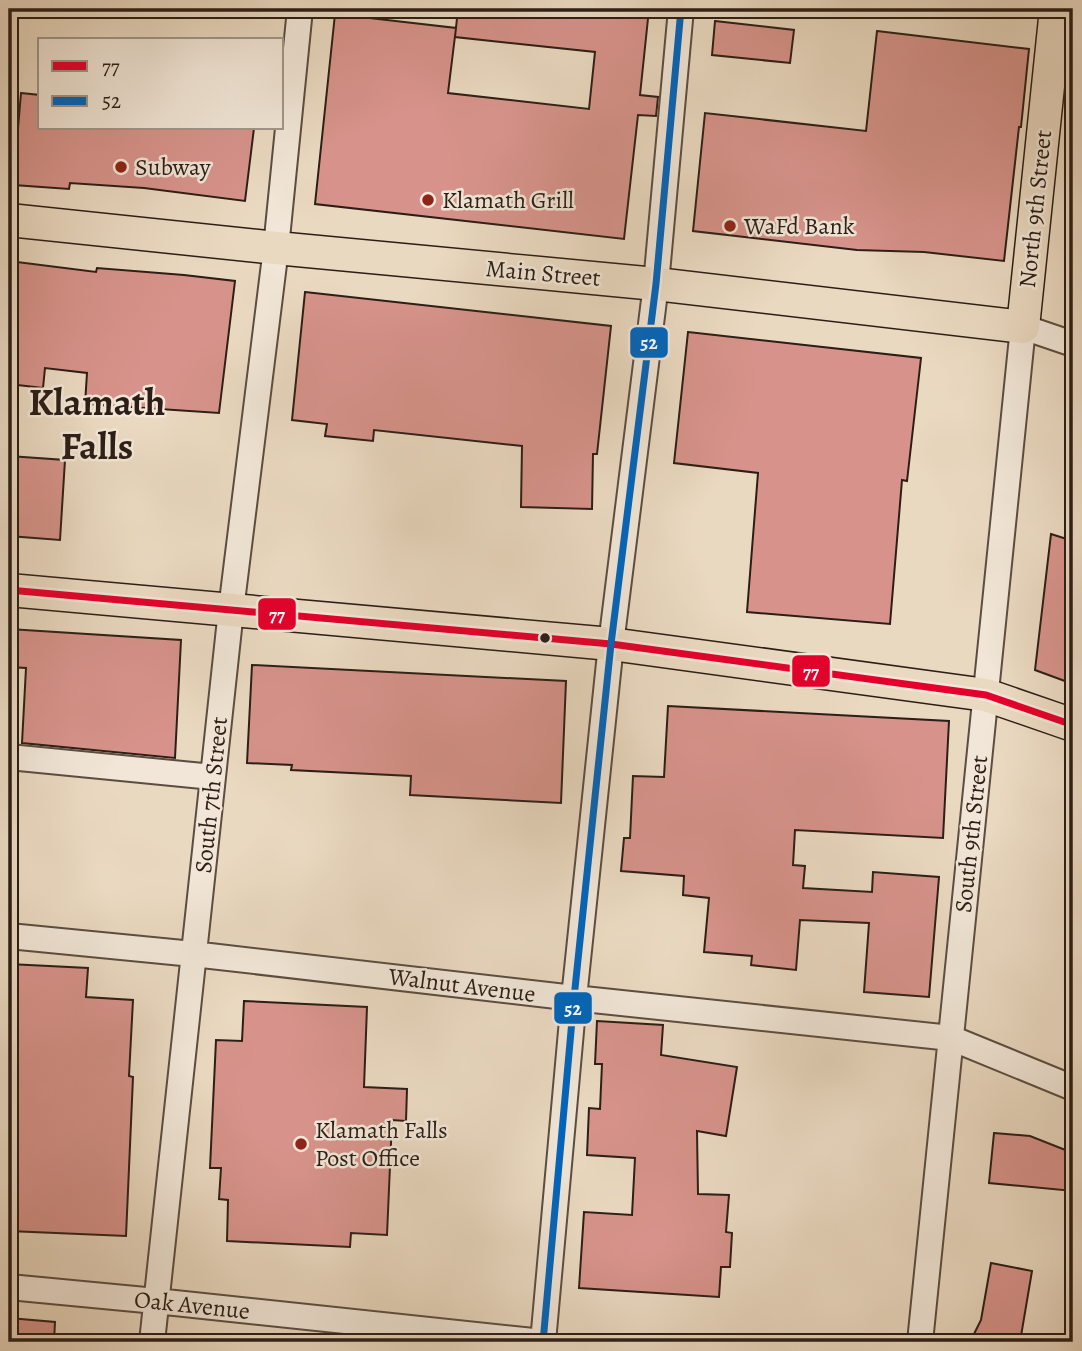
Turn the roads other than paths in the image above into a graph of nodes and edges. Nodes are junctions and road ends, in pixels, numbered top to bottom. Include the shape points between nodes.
1 (300, 9) edge
2 (681, 9) edge
3 (1056, 9) edge
4 (9, 220) edge
5 (276, 248) junction
6 (656, 284) junction
7 (1023, 327) junction
8 (1073, 344) edge
9 (9, 590) edge
10 (231, 610) junction
11 (611, 644) junction
12 (986, 695) junction
13 (1073, 725) edge
14 (9, 757) edge
15 (213, 777) junction
16 (9, 936) edge
17 (194, 954) junction
18 (574, 998) junction
19 (951, 1038) junction
20 (1073, 1088) edge
21 (9, 1287) edge
22 (156, 1301) junction
23 (152, 1342) edge
24 (543, 1342) edge
25 (920, 1342) edge

1 - 5 street, South 7th Street
2 - 6 street
3 - 7 main road, North 9th Street
4 - 5 main road, Main Street
5 - 6 main road, Main Street
5 - 10 street, South 7th Street
6 - 7 main road, Main Street
6 - 11 street
7 - 8 street, Main Street
7 - 12 street, South 9th Street
9 - 10 main road
10 - 11 main road
10 - 15 street, South 7th Street
11 - 12 main road
11 - 18 street
12 - 13 main road
12 - 19 street, South 9th Street
14 - 15 street
15 - 17 street, South 7th Street
16 - 17 street, Walnut Avenue
17 - 18 street, Walnut Avenue
17 - 22 street, South 7th Street
18 - 19 street, Walnut Avenue
18 - 24 street
19 - 20 street, Walnut Avenue
19 - 25 street, South 9th Street
21 - 22 street, Oak Avenue
22 - 23 street, South 7th Street
22 - 24 street, Oak Avenue

